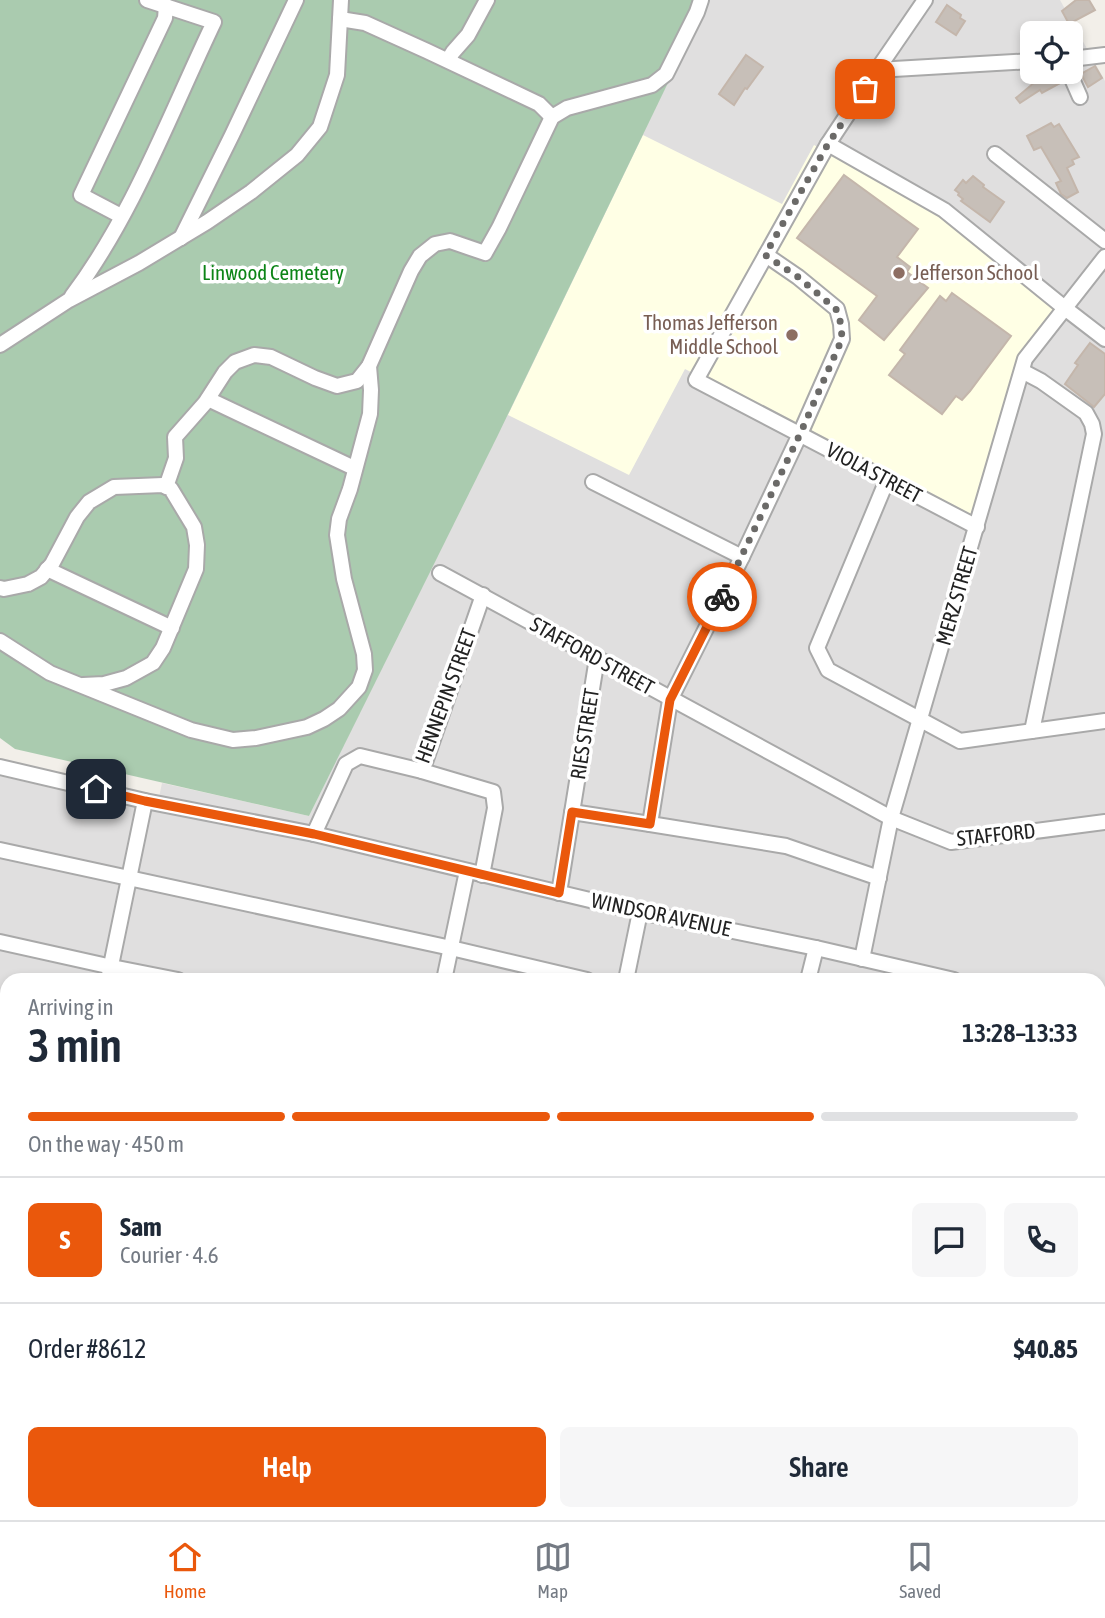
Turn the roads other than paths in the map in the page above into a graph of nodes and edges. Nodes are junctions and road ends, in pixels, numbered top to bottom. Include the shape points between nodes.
1 (147, 0) edge
2 (296, 0) edge
3 (341, 0) edge
4 (487, 0) edge
5 (701, 0) edge
6 (925, 0) edge
7 (166, 6) junction
8 (340, 19) junction
9 (1105, 55) edge
10 (1083, 58) edge
11 (448, 61) junction
12 (1020, 62) edge
13 (877, 70) junction
14 (1074, 84) edge
15 (1080, 97) dead end
16 (552, 117) junction
17 (828, 144) junction
18 (995, 154) dead end
19 (121, 216) junction
20 (181, 238) junction
21 (1105, 241) edge
22 (765, 255) junction
23 (1105, 257) edge
24 (69, 300) junction
25 (1066, 309) junction
26 (1105, 339) edge
27 (0, 345) edge
28 (369, 366) junction
29 (1022, 371) junction
30 (208, 399) junction
31 (800, 434) junction
32 (354, 468) junction
33 (887, 480) junction
34 (593, 482) dead end
35 (166, 487) junction
36 (977, 527) junction
37 (742, 556) junction
38 (47, 569) junction
39 (440, 573) dead end
40 (0, 588) edge
41 (482, 596) junction
42 (172, 628) junction
43 (0, 640) edge
44 (597, 658) junction
45 (79, 685) junction
46 (670, 700) junction
47 (920, 721) junction
48 (1105, 722) edge
49 (1032, 731) junction
50 (0, 767) edge
51 (422, 771) junction
52 (145, 801) junction
53 (572, 812) junction
54 (891, 818) junction
55 (1105, 822) edge
56 (650, 824) junction
57 (314, 834) junction
58 (0, 850) edge
59 (474, 873) junction
60 (129, 878) junction
61 (879, 878) junction
62 (559, 893) junction
63 (640, 912) junction
64 (0, 942) edge
65 (451, 948) junction
66 (816, 948) junction
67 (862, 959) junction
68 (107, 973) edge
69 (110, 973) edge
70 (446, 973) edge
71 (557, 973) edge
72 (627, 973) edge
73 (810, 973) edge
74 (923, 973) edge

1 - 7 street
2 - 20 street
3 - 8 street
4 - 11 street
5 - 16 street via 666,74 652,85 567,108
6 - 13 street
7 - 19 street via 165,18 81,195
7 - 19 street via 214,22
8 - 11 street via 365,23
8 - 20 street via 337,75 320,127 297,155 251,192
9 - 10 street
11 - 16 street via 539,104
12 - 13 street
13 - 17 street
14 - 15 street
16 - 28 street via 485,253 450,241 435,244 420,256
17 - 22 street
17 - 25 street via 944,209
18 - 21 street
19 - 24 street
20 - 24 street
22 - 31 street via 836,309 841,324 842,339
22 - 31 street, VIOLA STREET via 696,380
23 - 25 street, MERZ STREET
24 - 27 street
25 - 26 street
25 - 29 street, MERZ STREET via 1025,359
28 - 30 street via 356,381 337,386 271,357 254,355 235,362
28 - 32 street via 370,414
29 - 36 street, MERZ STREET
29 - 49 street via 1086,413 1094,435
30 - 32 street
30 - 35 street via 175,437 176,458
31 - 33 street, VIOLA STREET
31 - 37 street
32 - 45 street via 337,535 365,670 359,687 339,709 307,727 233,740 191,730
33 - 36 street, VIOLA STREET
33 - 47 street via 817,648 828,670
34 - 37 street
35 - 38 street via 114,487 89,502
35 - 42 street via 194,527 197,545 196,569
36 - 47 street, MERZ STREET
37 - 46 street
38 - 40 street via 28,584
38 - 42 street
39 - 41 street, STAFFORD STREET
41 - 44 street, STAFFORD STREET
41 - 51 street, HENNEPIN STREET
42 - 45 street via 153,663 126,678
43 - 45 street via 50,673
44 - 46 street, STAFFORD STREET
44 - 53 street, RIES STREET
46 - 54 street, STAFFORD STREET
46 - 56 street
47 - 49 street via 960,741
47 - 54 street, MERZ STREET
48 - 49 street
50 - 52 street, WINDSOR AVENUE
51 - 57 street, HENNEPIN STREET via 360,756 346,764
51 - 59 street via 493,792 495,808
52 - 57 street, WINDSOR AVENUE
52 - 60 street
53 - 56 street
53 - 62 street, RIES STREET
54 - 55 street, STAFFORD via 951,842
54 - 61 street, MERZ STREET
56 - 61 street via 786,846
57 - 59 street, WINDSOR AVENUE
58 - 60 street
59 - 62 street, WINDSOR AVENUE
59 - 65 street
60 - 65 street
60 - 69 street
61 - 67 street, MERZ STREET
62 - 63 street, WINDSOR AVENUE
63 - 66 street, WINDSOR AVENUE
63 - 72 street
64 - 68 street
65 - 70 street
65 - 71 street
66 - 67 street, WINDSOR AVENUE
66 - 73 street
67 - 74 street, WINDSOR AVENUE

